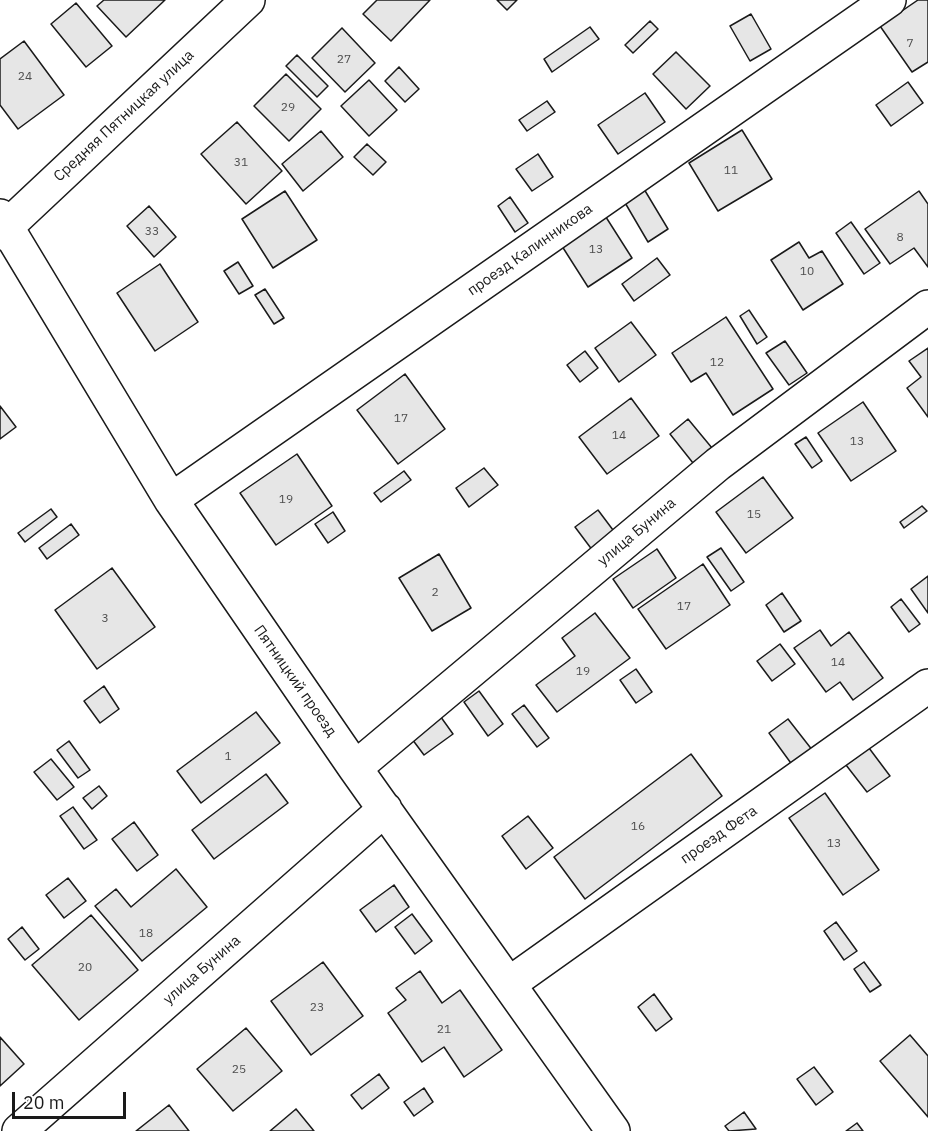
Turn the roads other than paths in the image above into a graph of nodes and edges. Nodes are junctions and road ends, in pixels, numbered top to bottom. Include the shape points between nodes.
1 (248, 0) edge
2 (889, 0) edge
3 (2, 225) edge
4 (928, 307) edge
5 (171, 500) junction
6 (928, 686) edge
7 (355, 768) junction
8 (385, 809) junction
9 (509, 984) junction
10 (19, 1131) edge
11 (613, 1131) edge

1 - 3 street, Средняя Пятницкая улица
2 - 5 street, проезд Калинникова
3 - 5 street, Пятницкий проезд
4 - 7 street, улица Бунина via 718,464
5 - 7 street, Пятницкий проезд
6 - 9 street, проезд Фета
7 - 8 street, Пятницкий проезд
8 - 9 street, Пятницкий проезд
8 - 10 street, улица Бунина
9 - 11 street, Пятницкий проезд

